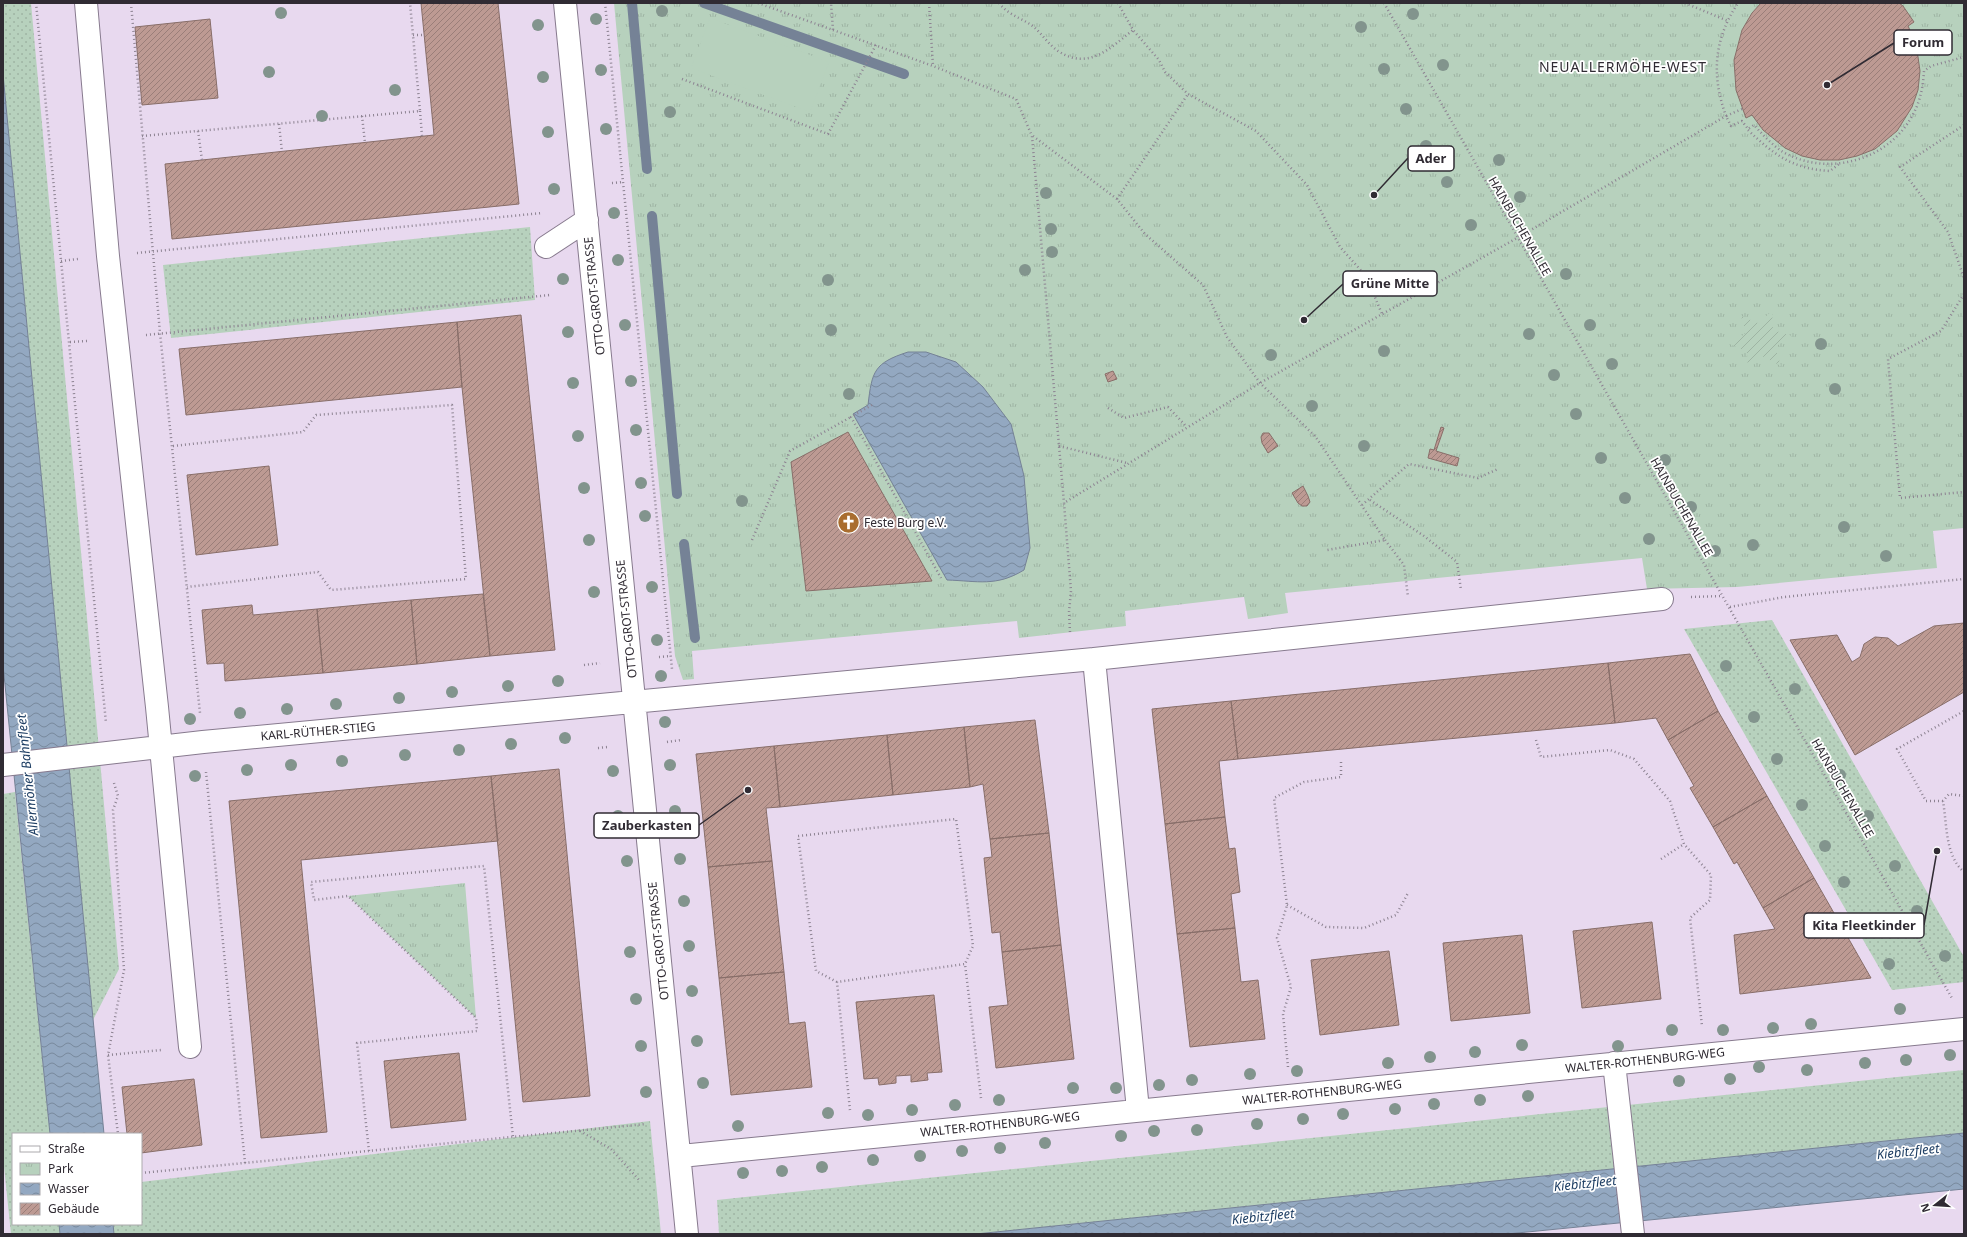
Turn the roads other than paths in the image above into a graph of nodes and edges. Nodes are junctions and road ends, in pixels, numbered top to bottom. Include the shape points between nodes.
1 (86, 3) edge
2 (565, 3) edge
3 (586, 220) junction
4 (546, 247) dead end
5 (1662, 599) dead end
6 (1094, 659) junction
7 (634, 702) junction
8 (161, 746) junction
9 (3, 765) edge
10 (1964, 1029) edge
11 (190, 1047) road end
12 (1614, 1063) junction
13 (1138, 1110) junction
14 (681, 1156) junction
15 (687, 1233) edge
16 (1633, 1234) edge

1 - 8 street via 108,256
2 - 3 street, OTTO-GROT-STRASSE
3 - 4 street
3 - 7 street, OTTO-GROT-STRASSE
5 - 6 street, KARL-RÜTHER-STIEG
6 - 7 street, KARL-RÜTHER-STIEG
6 - 13 street
7 - 8 street, KARL-RÜTHER-STIEG
7 - 14 street, OTTO-GROT-STRASSE
8 - 9 street, KARL-RÜTHER-STIEG
8 - 11 street
10 - 12 street, WALTER-ROTHENBURG-WEG
12 - 13 street, WALTER-ROTHENBURG-WEG
12 - 16 street
13 - 14 street, WALTER-ROTHENBURG-WEG
14 - 15 street, OTTO-GROT-STRASSE

